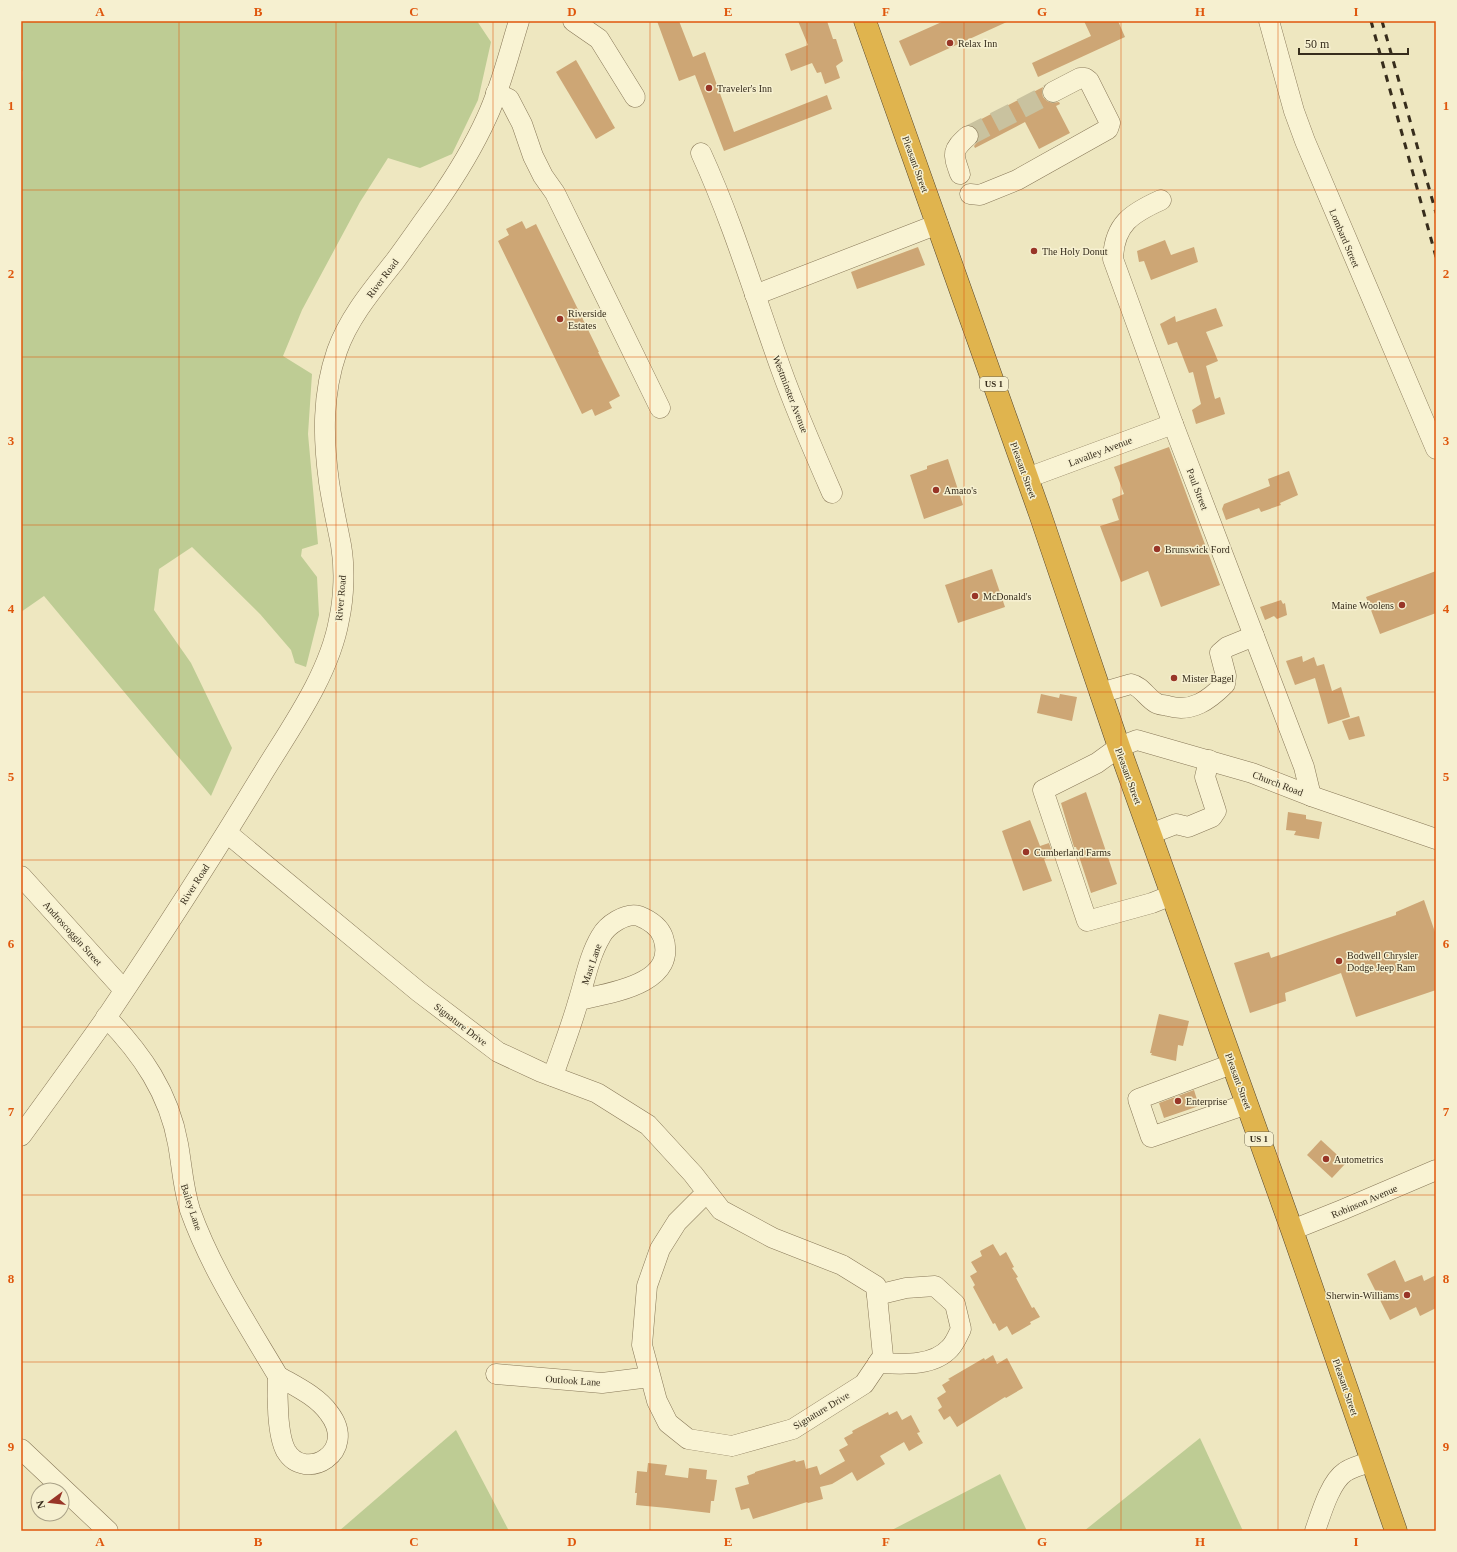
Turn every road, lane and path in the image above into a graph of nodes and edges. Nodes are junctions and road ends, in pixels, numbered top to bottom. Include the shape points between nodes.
1 (519, 21) edge
2 (573, 21) edge
3 (865, 21) edge
4 (1269, 21) edge
5 (1053, 92) tunnel mouth
6 (496, 93) junction
7 (635, 97) dead end
8 (968, 136) tunnel mouth
9 (701, 153) dead end
10 (960, 174) dead end
11 (970, 194) dead end
12 (1161, 200) dead end
13 (938, 224) junction
14 (755, 295) junction
15 (660, 408) dead end
16 (1173, 424) junction
17 (1436, 449) edge
18 (1027, 478) junction
19 (832, 493) dead end
20 (1254, 636) junction
21 (1100, 693) junction
22 (1119, 747) junction
23 (1209, 760) junction
24 (1311, 796) junction
25 (226, 833) junction
26 (1150, 834) junction
27 (1436, 839) edge
28 (21, 876) edge
29 (1172, 895) junction
30 (124, 990) junction
31 (579, 1000) junction
32 (106, 1017) junction
33 (1232, 1064) junction
34 (553, 1076) junction
35 (1247, 1104) junction
36 (21, 1136) edge
37 (1436, 1170) edge
38 (707, 1192) junction
39 (1292, 1230) junction
40 (877, 1296) junction
41 (878, 1363) junction
42 (496, 1374) dead end
43 (278, 1376) dead end
44 (650, 1377) junction
45 (21, 1449) edge
46 (1371, 1461) junction
47 (108, 1531) edge
48 (1315, 1531) edge
49 (1396, 1531) edge

1 - 6 street, River Road
2 - 7 street via 599,39
3 - 13 highway, Pleasant Street / US 1
4 - 17 street, Lombard Street via 1304,141
5 - 11 street via 1080,78 1085,78 1089,81 1110,123 1108,129 1017,180 980,194
6 - 15 street via 509,99 519,118 542,176 555,193
6 - 25 street, River Road via 488,116 455,176 358,310 338,348 328,380 324,413 329,483 342,548 340,618 330,653 312,690
8 - 10 street via 955,150 954,158
9 - 14 street, Westminster Avenue
12 - 16 street, Paul Street via 1143,208 1127,220 1118,232 1113,246 1113,259
13 - 14 street
13 - 18 highway, Pleasant Street / US 1
14 - 19 street, Westminster Avenue via 787,384
16 - 18 street, Lavalley Avenue
16 - 20 street, Paul Street
18 - 21 highway, Pleasant Street / US 1
20 - 21 street via 1227,647 1220,653 1226,684 1203,703 1188,708 1157,704 1131,684
20 - 24 street, Paul Street via 1304,767
21 - 22 highway, Pleasant Street / US 1
22 - 23 street, Church Road via 1137,740
22 - 26 highway, Pleasant Street / US 1
22 - 29 street, Church Road via 1097,763 1043,790 1087,921
23 - 24 street, Church Road via 1252,773
23 - 26 street via 1205,777 1216,811 1212,818 1188,826 1176,824
24 - 27 street, Church Road
25 - 30 street, River Road
25 - 34 street, Signature Drive via 419,992 498,1052
26 - 29 highway, Pleasant Street / US 1
28 - 30 street, Androscoggin Street
29 - 33 highway, Pleasant Street / US 1
30 - 32 street, River Road
31 - 31 street, Mast Lane via 594,951 609,925 635,915 650,920 661,932 666,947 661,967 647,979 625,990
31 - 34 street, Mast Lane
32 - 36 street, River Road
32 - 43 street, Bailey Lane via 136,1051 163,1094 170,1110 178,1144 182,1178 190,1210 226,1288
33 - 35 highway, Pleasant Street / US 1
33 - 35 street via 1138,1099 1151,1137
34 - 38 street, Signature Drive via 597,1094 648,1125
35 - 39 highway, Pleasant Street / US 1
37 - 39 street, Robinson Avenue
38 - 40 street, Signature Drive via 721,1210 728,1214 773,1238 842,1264 876,1286
38 - 44 street, Signature Drive via 677,1222 660,1249 648,1286 642,1345
39 - 46 highway, Pleasant Street / US 1
40 - 41 street, Signature Drive via 883,1356
40 - 41 street via 906,1288 935,1286 955,1304 961,1329 951,1348 937,1358 911,1364
41 - 44 street, Signature Drive via 864,1384 793,1429 732,1446 688,1439 668,1423 657,1401
42 - 44 street, Outlook Lane via 602,1383
45 - 47 street
46 - 48 street via 1340,1476 1330,1492
46 - 49 highway, Pleasant Street / US 1

